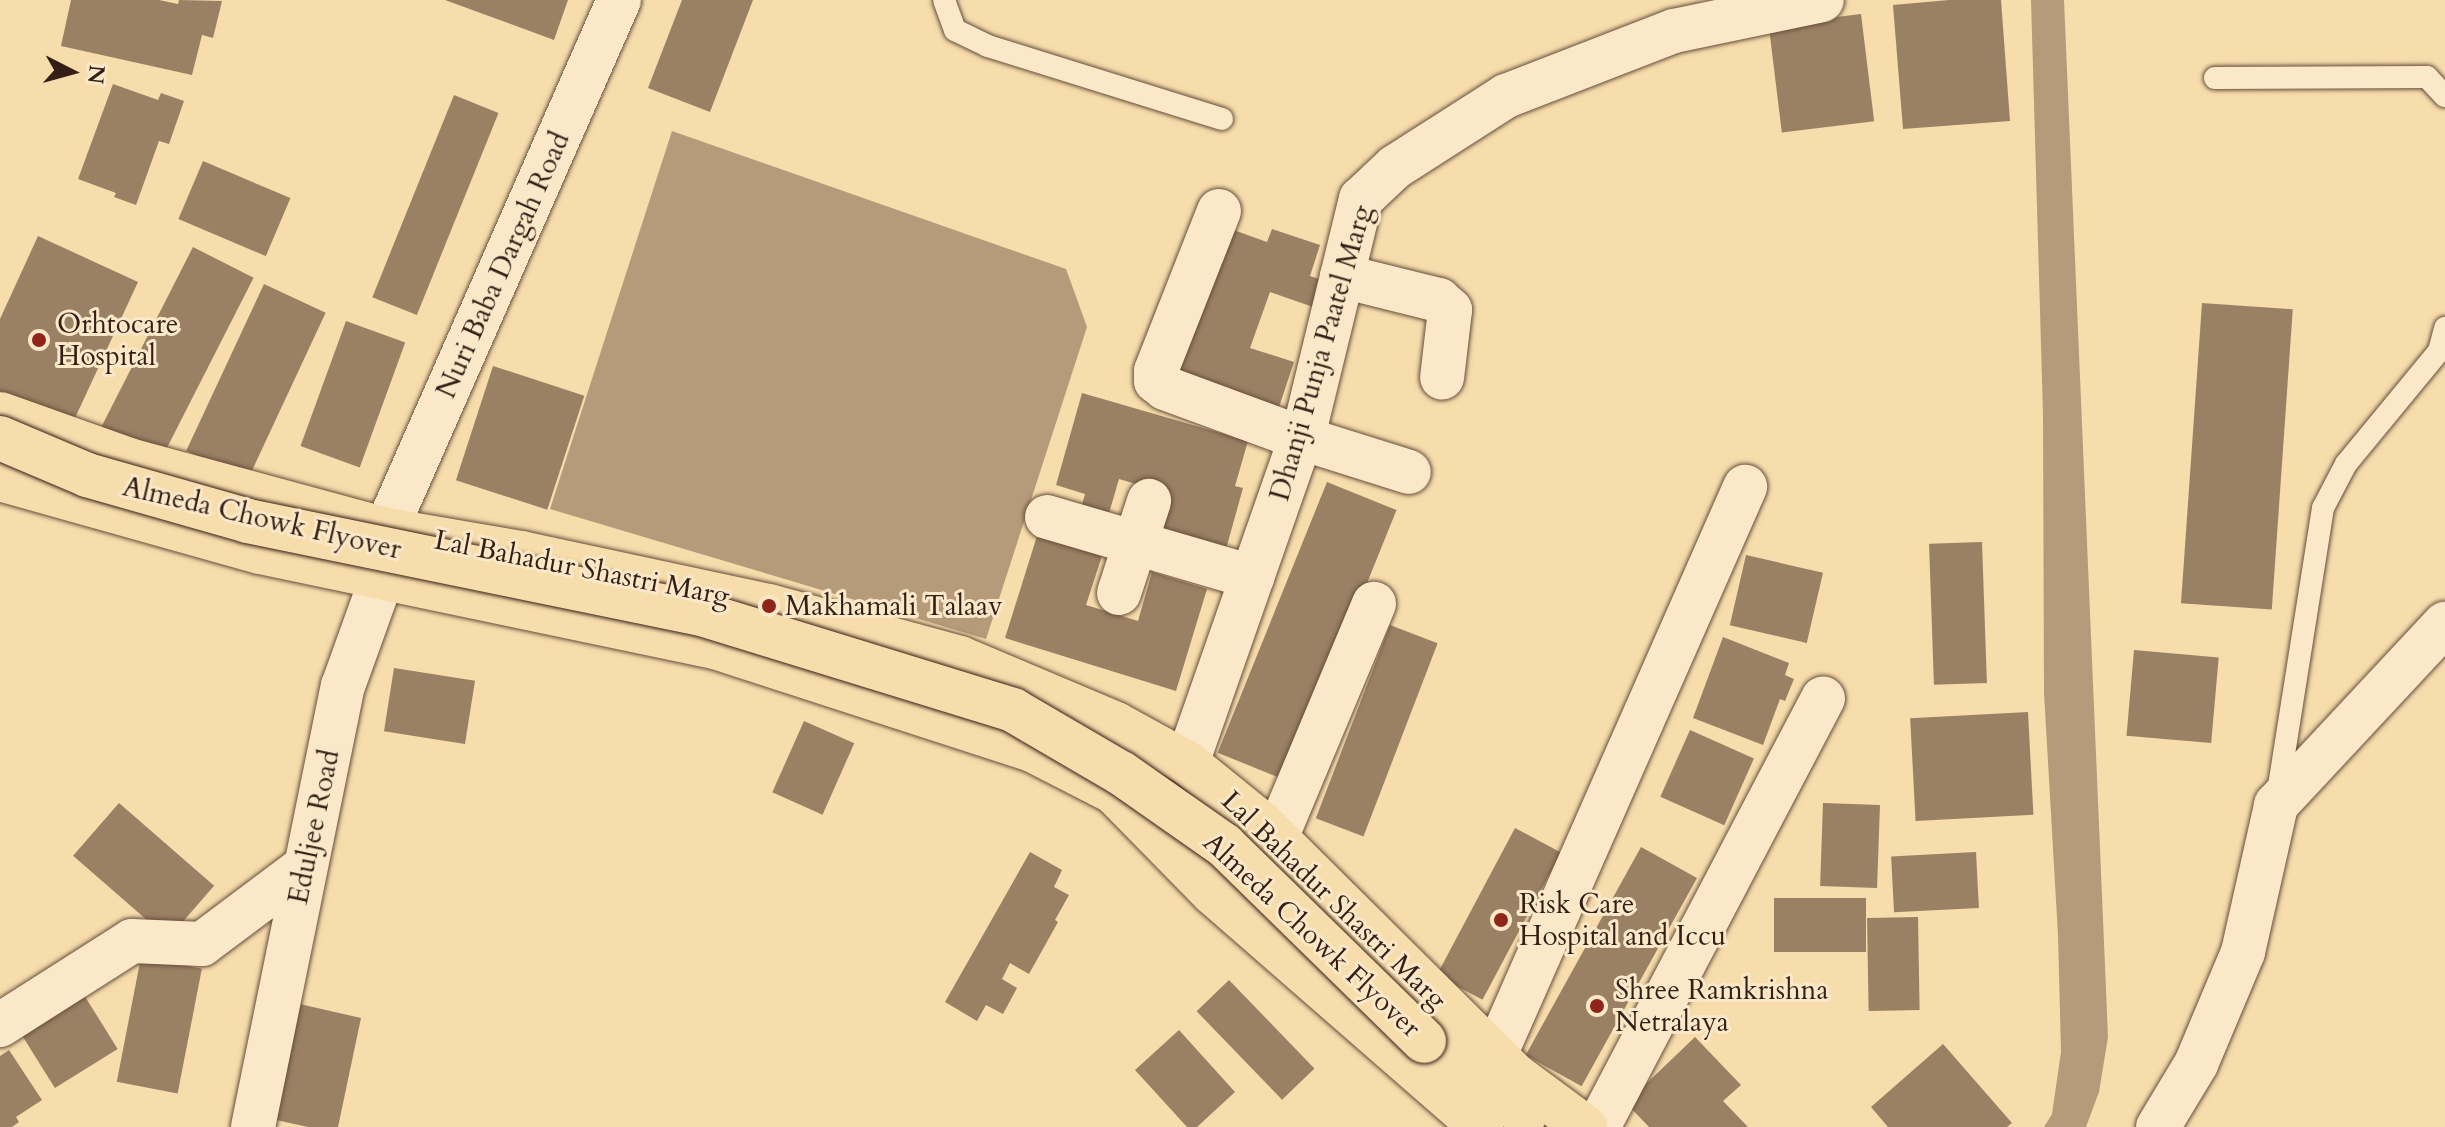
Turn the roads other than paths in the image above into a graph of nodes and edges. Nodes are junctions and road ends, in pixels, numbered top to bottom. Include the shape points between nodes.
1 (619, 0) edge
2 (944, 0) edge
3 (1822, 0) edge
4 (2215, 78) dead end
5 (2445, 96) edge
6 (1222, 119) dead end
7 (1219, 211) dead end
8 (1342, 276) junction
9 (2445, 328) edge
10 (1442, 378) dead end
11 (0, 414) edge
12 (0, 438) edge
13 (1301, 438) junction
14 (1409, 472) dead end
15 (0, 479) edge
16 (1745, 487) dead end
17 (1149, 501) dead end
18 (1047, 517) dead end
19 (386, 530) junction
20 (1135, 543) junction
21 (383, 575) junction
22 (1252, 577) junction
23 (1119, 593) dead end
24 (1374, 604) dead end
25 (2445, 624) edge
26 (1823, 698) dead end
27 (1187, 763) junction
28 (2276, 805) junction
29 (1276, 838) junction
30 (305, 867) junction
31 (0, 1025) edge
32 (1495, 1055) junction
33 (1509, 1123) edge
34 (253, 1127) edge
35 (1569, 1127) edge
36 (1585, 1127) edge
37 (1598, 1127) edge
38 (2158, 1127) edge

1 - 19 street, Nuri Baba Dargah Road
2 - 6 lane via 955,30 988,46
3 - 8 street, Dhanji Punja Paatel Marg via 1674,31 1506,96 1395,167 1361,199
4 - 5 lane via 2427,77
7 - 13 street via 1156,381
8 - 10 street via 1439,300 1450,310
8 - 13 street, Dhanji Punja Paatel Marg
9 - 28 lane via 2439,351 2346,464 2323,508
11 - 19 main road, Lal Bahadur Shastri Marg via 129,460
12 - 33 main road, Almeda Chowk Flyover, bridge via 87,475 248,521 698,613 1013,710 1121,773 1224,845
13 - 14 street
13 - 22 street, Dhanji Punja Paatel Marg
15 - 21 main road, Lal Bahadur Shastri Marg via 260,552
16 - 32 street
17 - 20 street
18 - 20 street
19 - 21 street, Eduljee Road
19 - 27 main road, Lal Bahadur Shastri Marg via 769,606 960,658 1116,724
20 - 22 street
20 - 23 street
21 - 30 street, Eduljee Road via 343,686
21 - 33 main road, Lal Bahadur Shastri Marg via 715,647 1032,750 1114,792 1213,893
22 - 27 street, Dhanji Punja Paatel Marg
24 - 29 street
25 - 28 street
26 - 37 street
27 - 29 main road, Lal Bahadur Shastri Marg
28 - 38 street via 2243,952 2196,1064
29 - 32 main road, Lal Bahadur Shastri Marg
30 - 31 street via 202,944 132,941
30 - 34 street, Eduljee Road
32 - 36 main road, Lal Bahadur Shastri Marg
33 - 35 main road, Almeda Chowk Flyover

